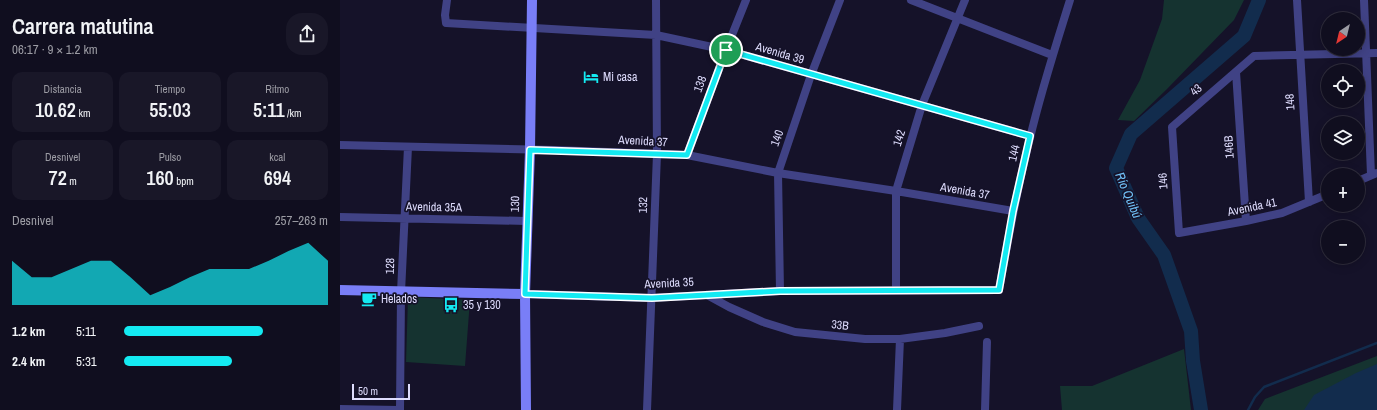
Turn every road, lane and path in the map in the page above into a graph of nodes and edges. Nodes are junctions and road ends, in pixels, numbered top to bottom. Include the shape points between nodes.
1 (447, 0) edge
2 (532, 0) edge
3 (656, 0) edge
4 (746, 0) edge
5 (840, 0) edge
6 (911, 0) edge
7 (965, 0) edge
8 (1070, 0) edge
9 (1297, 0) edge
10 (1364, 0) edge
11 (957, 18) junction
12 (532, 29) junction
13 (656, 35) junction
14 (726, 50) junction
15 (1367, 53) junction
16 (1377, 53) edge
17 (1052, 55) junction
18 (1299, 56) junction
19 (1236, 72) junction
20 (811, 74) junction
21 (922, 105) junction
22 (1172, 127) joint
23 (1030, 136) junction
24 (340, 145) edge
25 (408, 147) junction
26 (530, 150) junction
27 (657, 154) junction
28 (687, 155) junction
29 (778, 173) junction
30 (1374, 174) edge
31 (896, 191) junction
32 (1321, 197) edge
33 (1309, 202) junction
34 (1013, 211) junction
35 (340, 217) edge
36 (404, 218) junction
37 (528, 221) junction
38 (1246, 221) junction
39 (1179, 233) joint
40 (340, 290) edge
41 (896, 290) junction
42 (999, 290) joint
43 (780, 291) junction
44 (401, 292) junction
45 (525, 294) junction
46 (706, 294) junction
47 (652, 298) junction
48 (979, 326) dead end
49 (900, 339) junction
50 (987, 342) dead end
51 (340, 409) edge
52 (399, 410) edge
53 (526, 410) edge
54 (648, 410) edge
55 (897, 410) edge
56 (985, 410) edge

1 - 12 street, Avenida 39 via 446,23
2 - 12 street, 130
3 - 13 street, 132
4 - 14 street, 138
5 - 20 street, 140
6 - 11 street
7 - 11 street, 142
8 - 17 street, 144
9 - 18 street, 148
10 - 15 street
11 - 17 street
11 - 21 street, 142
12 - 13 street, Avenida 39
12 - 26 street, 130
13 - 14 street, Avenida 39
13 - 27 street, 132
14 - 20 street, Avenida 39
14 - 28 street, 138
15 - 16 street, 43
15 - 18 street, 43
15 - 30 street
17 - 23 street, 144
18 - 19 street, 43 via 1254,56
18 - 33 street, 148
19 - 22 street, 43
19 - 38 street, 146B
20 - 21 street, Avenida 39
20 - 29 street, 140
21 - 23 street, Avenida 39
21 - 31 street, 142
22 - 39 street, 146
23 - 34 street, 144
24 - 25 street, Avenida 37
25 - 26 street, Avenida 37
25 - 36 street, 128
26 - 27 street, Avenida 37
26 - 37 street, 130
27 - 28 street, Avenida 37
27 - 47 street, 132
28 - 29 street, Avenida 37
29 - 31 street, Avenida 37
29 - 43 street, 140
31 - 34 street, Avenida 37
31 - 41 street, 142
32 - 33 street, Avenida 41
33 - 38 street, Avenida 41 via 1282,213
34 - 42 street, 144
35 - 36 street, Avenida 35A
36 - 37 street, Avenida 35A
36 - 44 street, 128
37 - 45 street, 130
38 - 39 street, Avenida 41
40 - 44 street, Avenida 35
41 - 42 street, Avenida 35
41 - 43 street, Avenida 35
43 - 46 street, Avenida 35
44 - 45 street, Avenida 35
44 - 52 street, 128
45 - 47 street, Avenida 35
45 - 53 street, 130
46 - 47 street, Avenida 35
46 - 49 street, 33B via 763,322 795,332 865,339
47 - 54 street, 132
48 - 49 street, 33B
49 - 55 street
50 - 56 street
51 - 52 street

